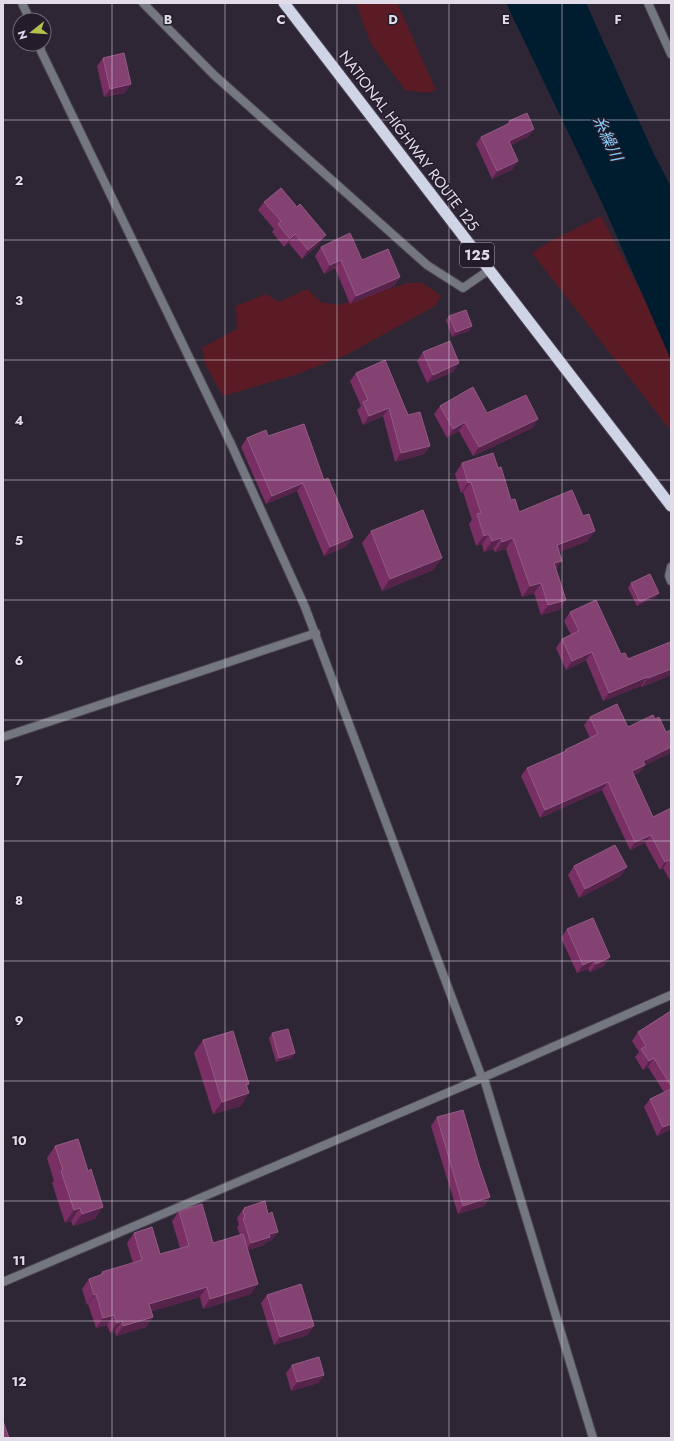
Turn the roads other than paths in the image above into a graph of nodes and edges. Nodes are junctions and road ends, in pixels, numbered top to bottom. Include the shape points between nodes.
1 (143, 3) edge
2 (284, 3) edge
3 (648, 3) edge
4 (41, 52) edge
5 (671, 54) edge
6 (489, 270) junction
7 (671, 506) edge
8 (671, 567) edge
9 (671, 581) edge
10 (316, 633) junction
11 (3, 737) edge
12 (671, 995) edge
13 (482, 1078) junction
14 (3, 1282) edge
15 (593, 1438) edge

1 - 6 street via 214,75 427,266 463,288
2 - 6 highway, NATIONAL HIGHWAY ROUTE 125 / 125
3 - 5 street
4 - 10 street via 230,444
6 - 7 highway, NATIONAL HIGHWAY ROUTE 125 / 125
8 - 9 street
10 - 11 street
10 - 13 street
12 - 13 street
13 - 14 street
13 - 15 street

